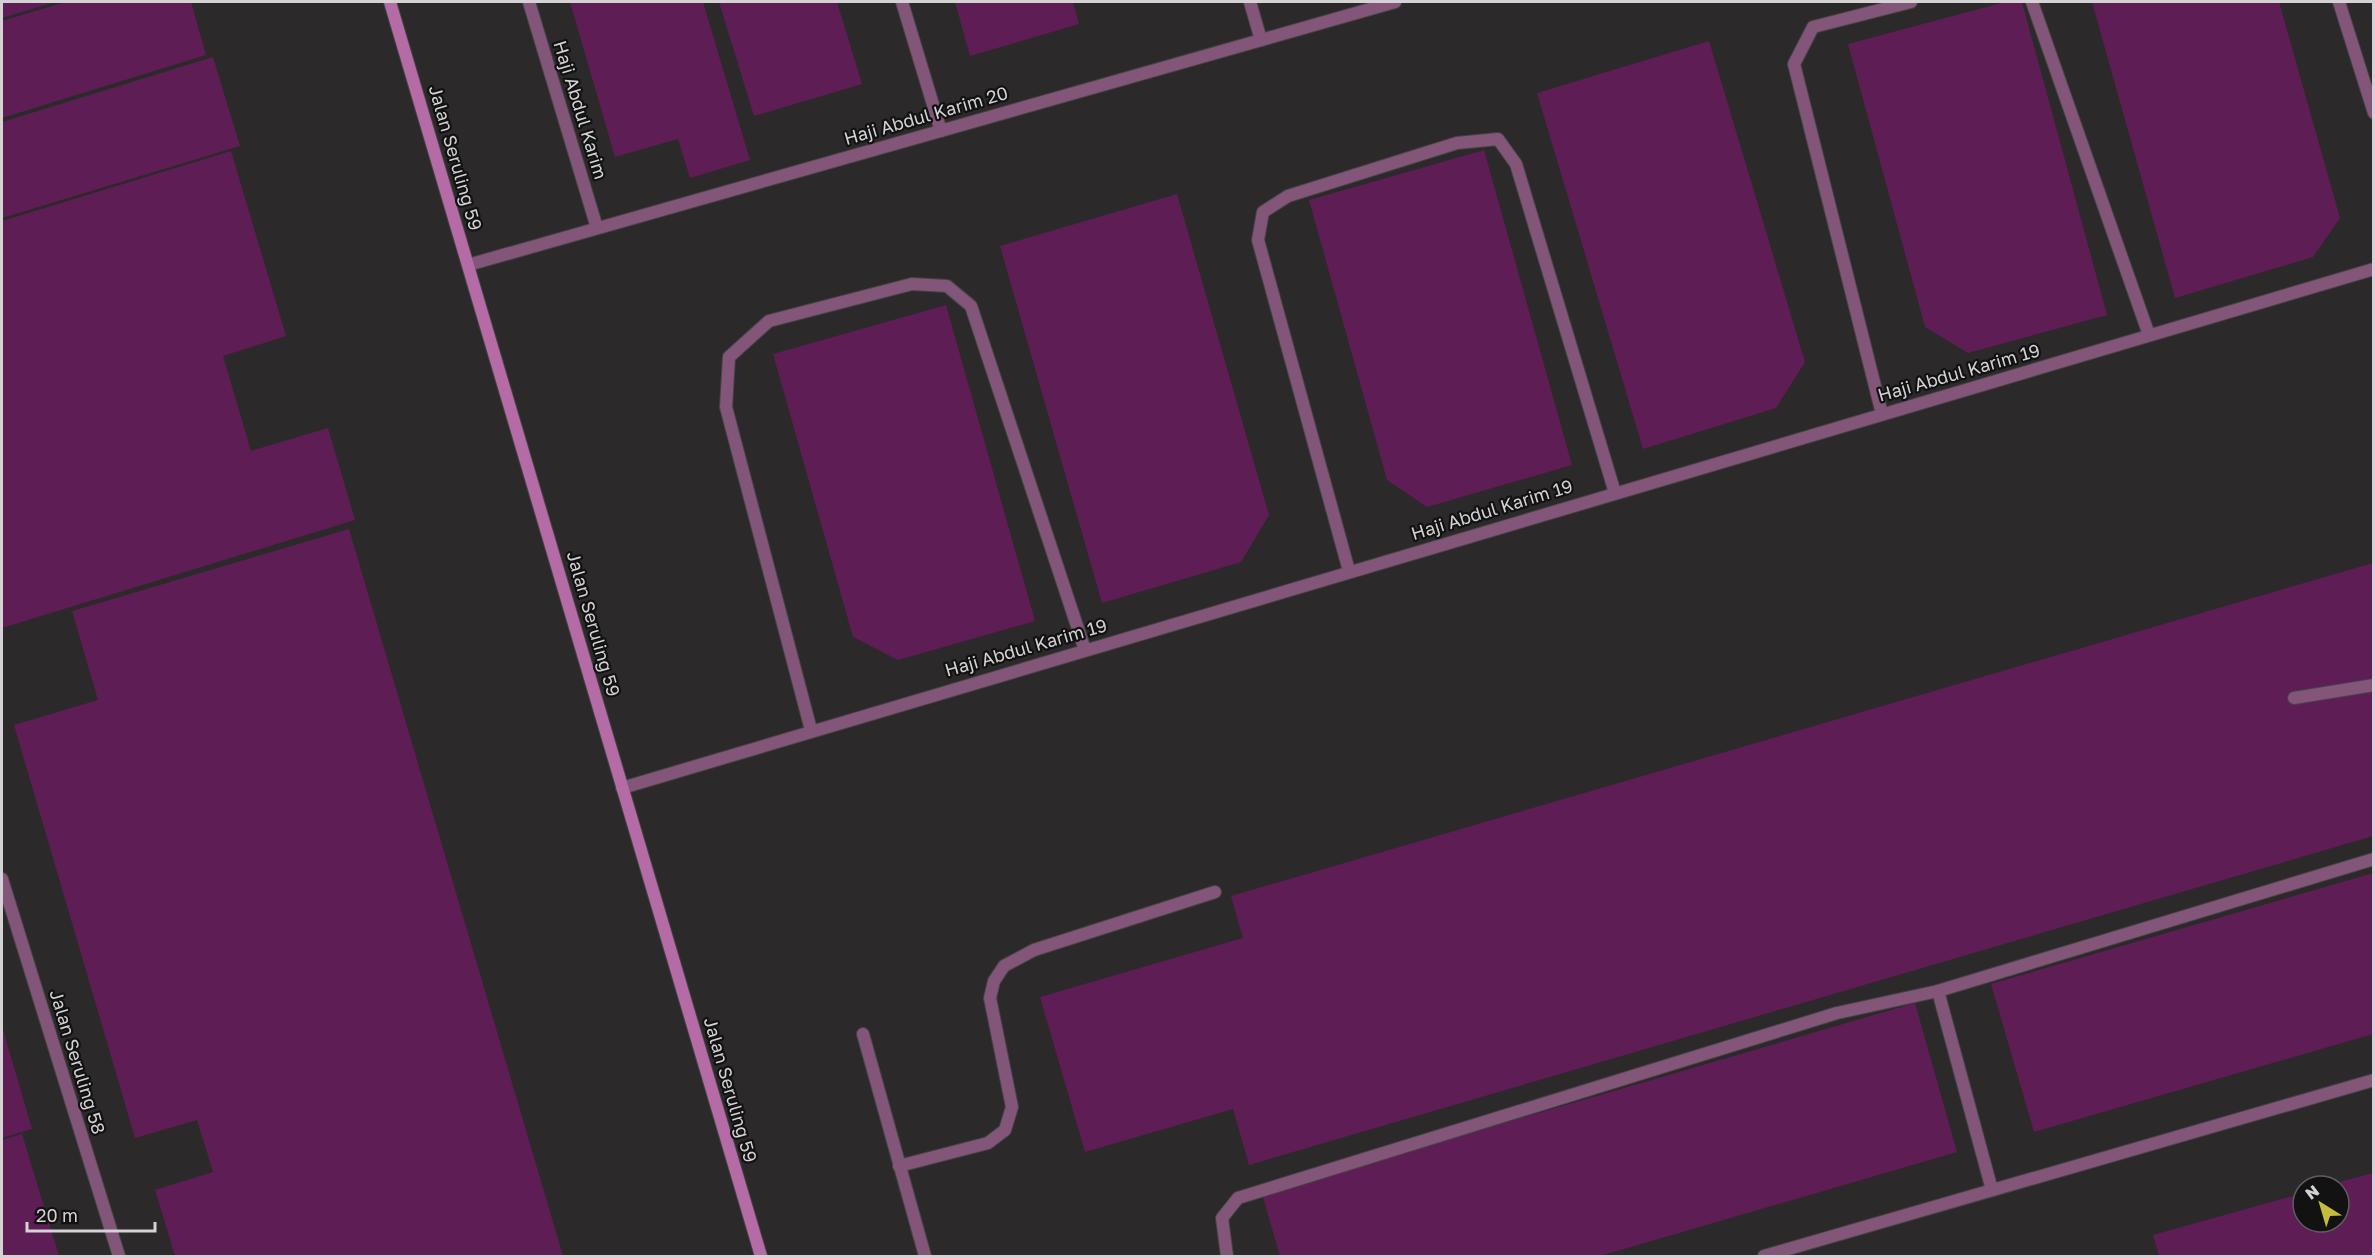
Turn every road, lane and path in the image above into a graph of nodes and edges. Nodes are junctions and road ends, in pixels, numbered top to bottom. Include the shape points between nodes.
1 (390, 2) edge
2 (529, 2) edge
3 (902, 2) edge
4 (1250, 2) edge
5 (1395, 2) edge
6 (1911, 2) edge
7 (2032, 2) edge
8 (2339, 2) edge
9 (1261, 39) junction
10 (2373, 113) edge
11 (941, 131) junction
12 (597, 228) junction
13 (468, 266) junction
14 (2373, 269) edge
15 (2149, 335) junction
16 (1882, 414) junction
17 (1615, 493) junction
18 (1349, 572) junction
19 (1085, 650) junction
20 (2373, 685) edge
21 (2294, 698) dead end
22 (811, 730) junction
23 (622, 788) junction
24 (2373, 859) edge
25 (2, 879) edge
26 (1215, 892) dead end
27 (1938, 991) junction
28 (863, 1034) dead end
29 (2373, 1080) edge
30 (899, 1166) junction
31 (1992, 1190) junction
32 (119, 1257) edge
33 (761, 1257) edge
34 (925, 1257) edge
35 (1227, 1257) edge
36 (1764, 1257) edge

1 - 13 main road, Jalan Seruling 59
2 - 12 street, Haji Abdul Karim
3 - 11 street
4 - 9 street
5 - 9 street, Haji Abdul Karim 20
6 - 16 street via 1813,27 1794,64
7 - 15 street
8 - 10 street
9 - 11 street, Haji Abdul Karim 20
11 - 12 street, Haji Abdul Karim 20
12 - 13 street, Haji Abdul Karim 20
13 - 23 main road, Jalan Seruling 59
14 - 15 street, Haji Abdul Karim 19
15 - 16 street, Haji Abdul Karim 19
16 - 17 street, Haji Abdul Karim 19
17 - 18 street, Haji Abdul Karim 19
17 - 18 street via 1516,164 1498,139 1457,143 1288,195 1263,212 1258,240
18 - 19 street, Haji Abdul Karim 19
19 - 22 street, Haji Abdul Karim 19
19 - 22 street via 971,306 947,286 912,284 770,321 729,357 726,407
20 - 21 street
22 - 23 street, Haji Abdul Karim 19
23 - 33 main road, Jalan Seruling 59
24 - 27 street
25 - 32 street, Jalan Seruling 58
26 - 30 street via 1034,950 1005,966 994,981 990,998 1012,1107 1005,1130 988,1143
27 - 31 street
27 - 35 street via 1837,1013 1238,1198 1222,1218
28 - 30 street
29 - 31 street
30 - 34 street
31 - 36 street

